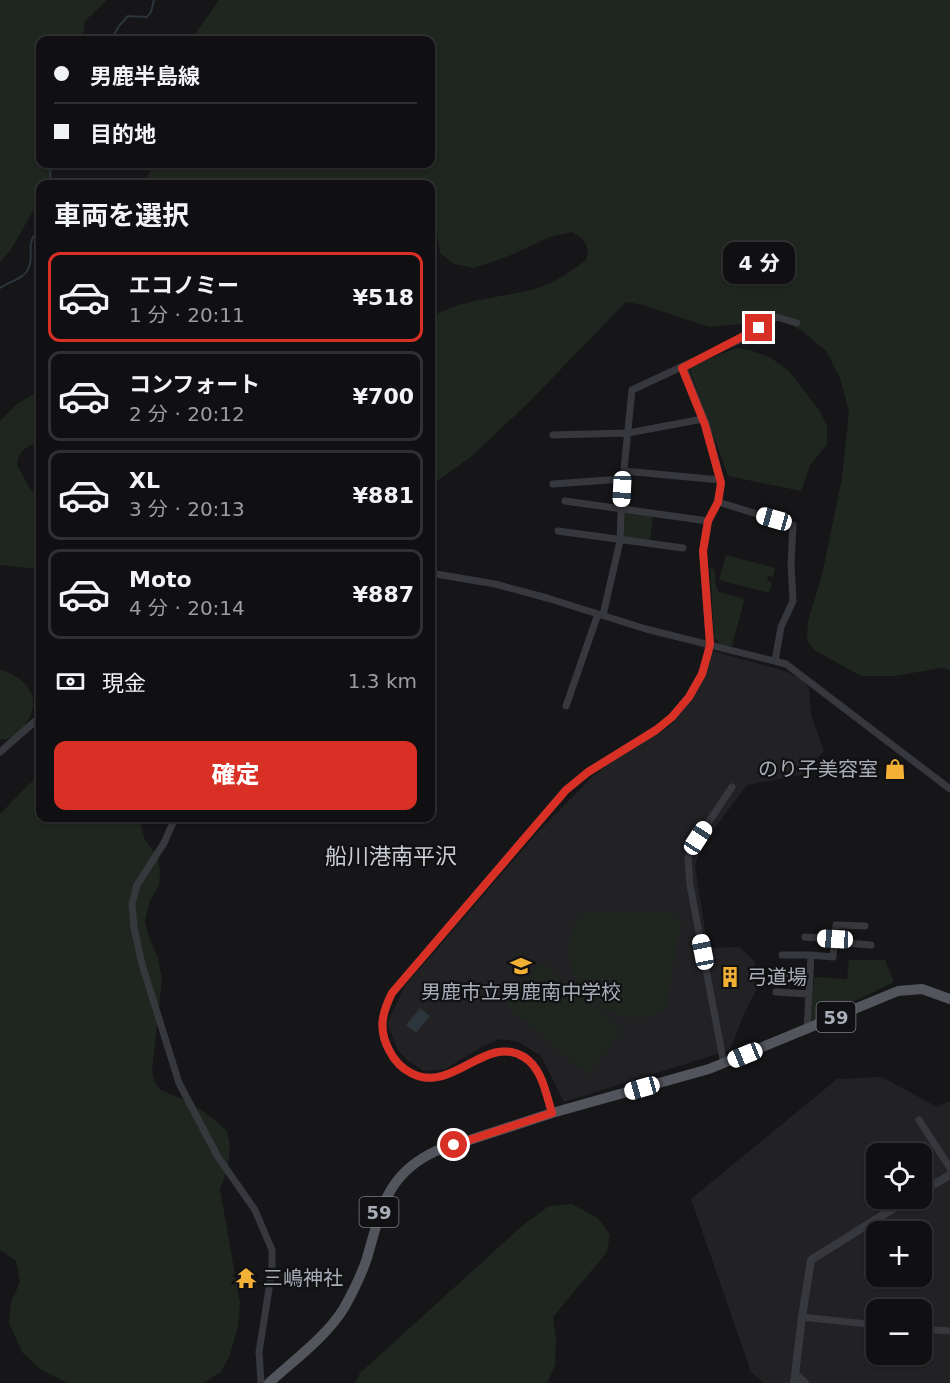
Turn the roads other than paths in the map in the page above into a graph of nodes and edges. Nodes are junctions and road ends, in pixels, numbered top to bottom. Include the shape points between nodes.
1 (797, 323) dead end
2 (682, 368) junction
3 (703, 419) junction
4 (628, 433) junction
5 (553, 435) dead end
6 (624, 475) junction
7 (720, 480) junction
8 (553, 484) dead end
9 (565, 501) dead end
10 (718, 502) junction
11 (621, 508) junction
12 (708, 521) junction
13 (558, 531) dead end
14 (620, 541) junction
15 (683, 548) dead end
16 (435, 574) edge
17 (601, 615) junction
18 (710, 644) junction
19 (776, 661) junction
20 (566, 706) dead end
21 (36, 720) edge
22 (0, 752) edge
23 (732, 787) dead end
24 (950, 789) edge
25 (173, 822) edge
26 (865, 926) dead end
27 (805, 937) dead end
28 (835, 940) junction
29 (871, 945) dead end
30 (782, 955) dead end
31 (812, 955) junction
32 (779, 973) dead end
33 (810, 975) junction
34 (776, 992) dead end
35 (809, 994) junction
36 (950, 999) edge
37 (807, 1030) junction
38 (724, 1064) junction
39 (552, 1113) junction
40 (919, 1120) dead end
41 (950, 1168) edge
42 (950, 1175) edge
43 (932, 1186) edge
44 (892, 1209) edge
45 (802, 1317) junction
46 (866, 1324) edge
47 (932, 1330) edge
48 (950, 1331) edge
49 (794, 1378) edge
50 (261, 1383) edge
51 (269, 1383) edge
52 (805, 1383) edge

1 - 2 street via 777,317
2 - 3 street
2 - 4 street via 632,390
3 - 4 street
3 - 7 street
4 - 5 street
4 - 6 street
6 - 7 street
6 - 8 street
6 - 11 street
7 - 10 street
9 - 11 street
10 - 12 street
10 - 19 street via 793,525 793,601 782,627
11 - 12 street
11 - 14 street
12 - 18 street via 703,551
13 - 14 street
14 - 15 street
14 - 17 street
16 - 17 street via 495,584
17 - 18 street
17 - 20 street
18 - 19 street
18 - 39 street via 702,674 672,717 566,790 392,993 384,1010 385,1043 408,1072 435,1079 494,1053 505,1051 523,1056 536,1068
19 - 24 street via 786,663 823,690
21 - 22 street
23 - 38 street via 688,858
25 - 50 street via 137,885 132,904 134,928 179,1083 218,1157 255,1210 273,1256 259,1352
26 - 28 street via 836,925
27 - 28 street
28 - 29 street
28 - 31 street via 833,957
30 - 31 street
31 - 33 street
32 - 33 street
33 - 35 street
34 - 35 street
35 - 37 street
36 - 37 main road, 59 via 922,989 898,991
37 - 38 main road, 59
38 - 39 main road, 59
39 - 51 main road, 59 via 436,1151 404,1170 385,1199 358,1282 342,1311
40 - 41 street
42 - 43 street
44 - 45 street via 811,1260
45 - 46 street
45 - 49 street
47 - 48 street
49 - 52 street

